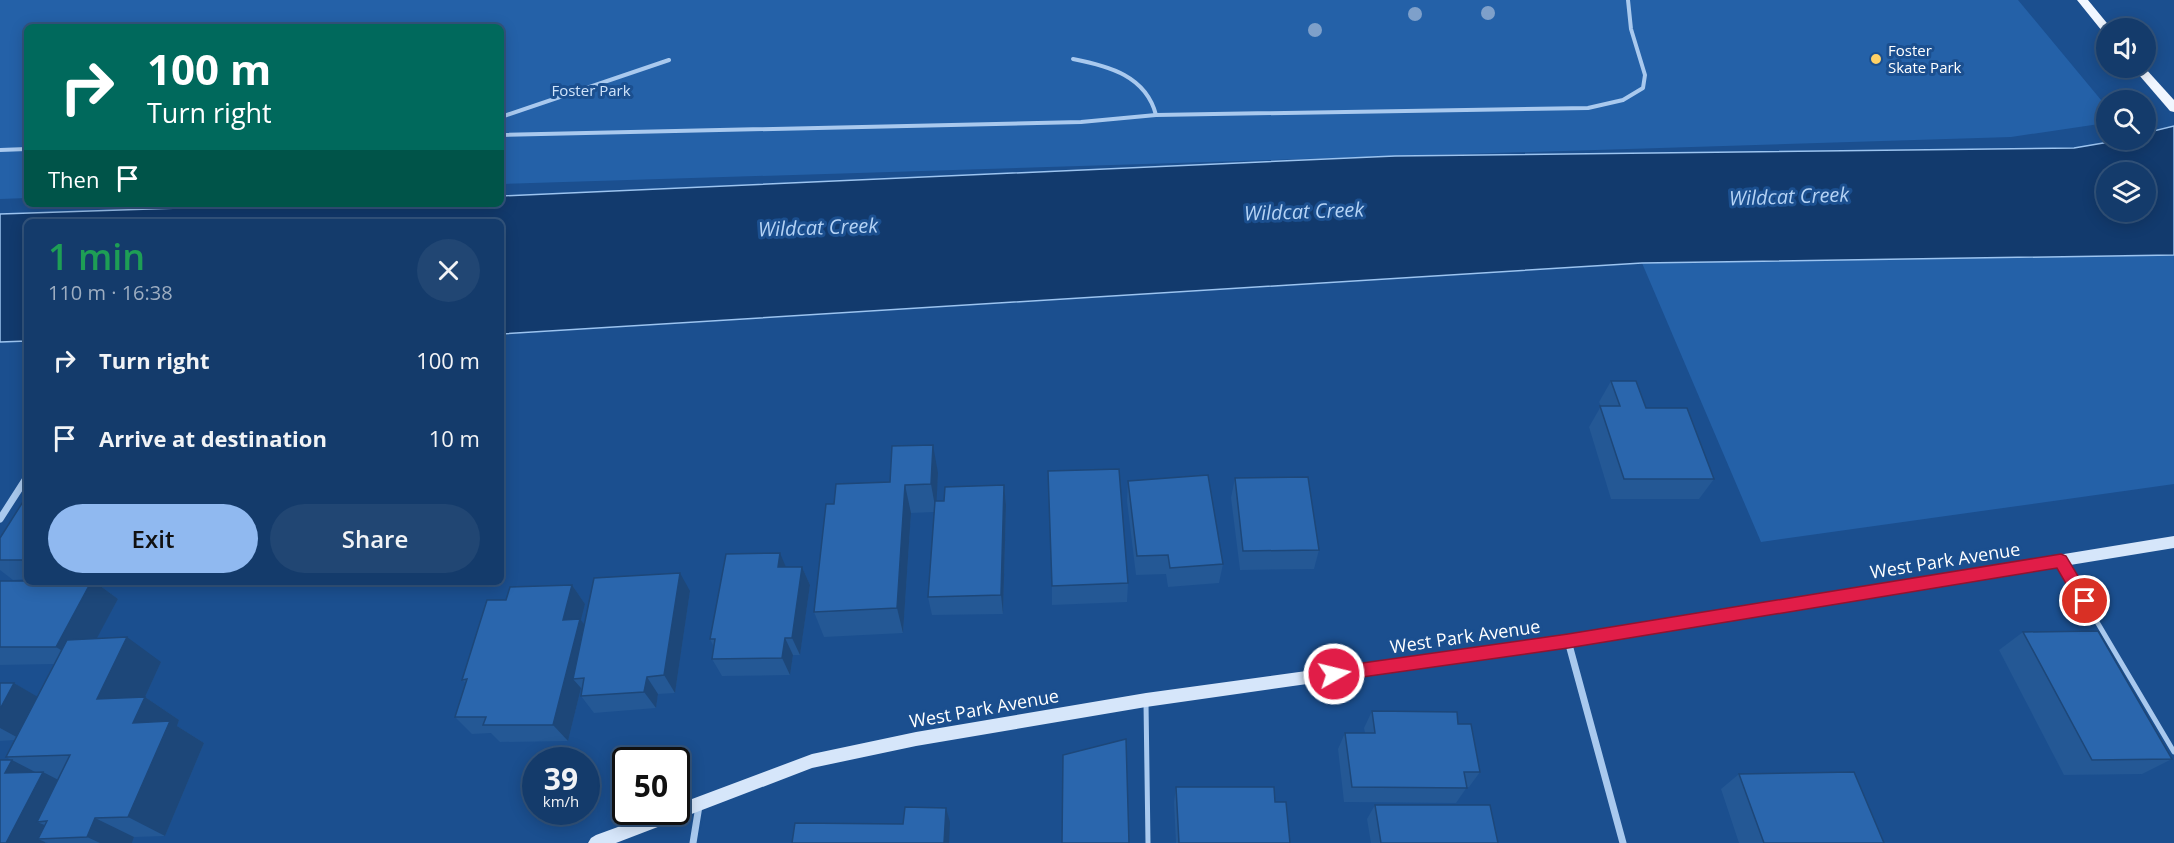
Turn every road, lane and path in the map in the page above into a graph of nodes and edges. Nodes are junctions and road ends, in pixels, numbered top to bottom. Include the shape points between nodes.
1 (1628, 0) edge
2 (2082, 0) edge
3 (2097, 18) edge
4 (1073, 59) dead end
5 (669, 60) dead end
6 (2148, 78) edge
7 (2174, 108) edge
8 (504, 116) edge
9 (1156, 116) junction
10 (504, 135) edge
11 (24, 149) edge
12 (0, 150) edge
13 (24, 482) edge
14 (0, 519) edge
15 (2174, 542) edge
16 (2061, 561) junction
17 (1568, 641) junction
18 (1146, 700) junction
19 (2174, 752) edge
20 (699, 805) junction
21 (596, 843) edge
22 (693, 843) edge
23 (1148, 843) edge
24 (1623, 843) edge

1 - 9 lane via 1631,29 1645,75 1643,88 1623,100 1588,108
2 - 3 main road
4 - 9 lane via 1104,66 1132,79 1146,90 1155,104
5 - 8 lane
6 - 7 main road
9 - 10 lane via 1080,122
11 - 12 lane
13 - 14 street
15 - 16 main road, West Park Avenue
16 - 17 main road, West Park Avenue
16 - 19 lane
17 - 18 main road, West Park Avenue
17 - 24 street
18 - 20 main road, West Park Avenue via 812,761
18 - 23 lane
20 - 21 main road, West Park Avenue
20 - 22 street

